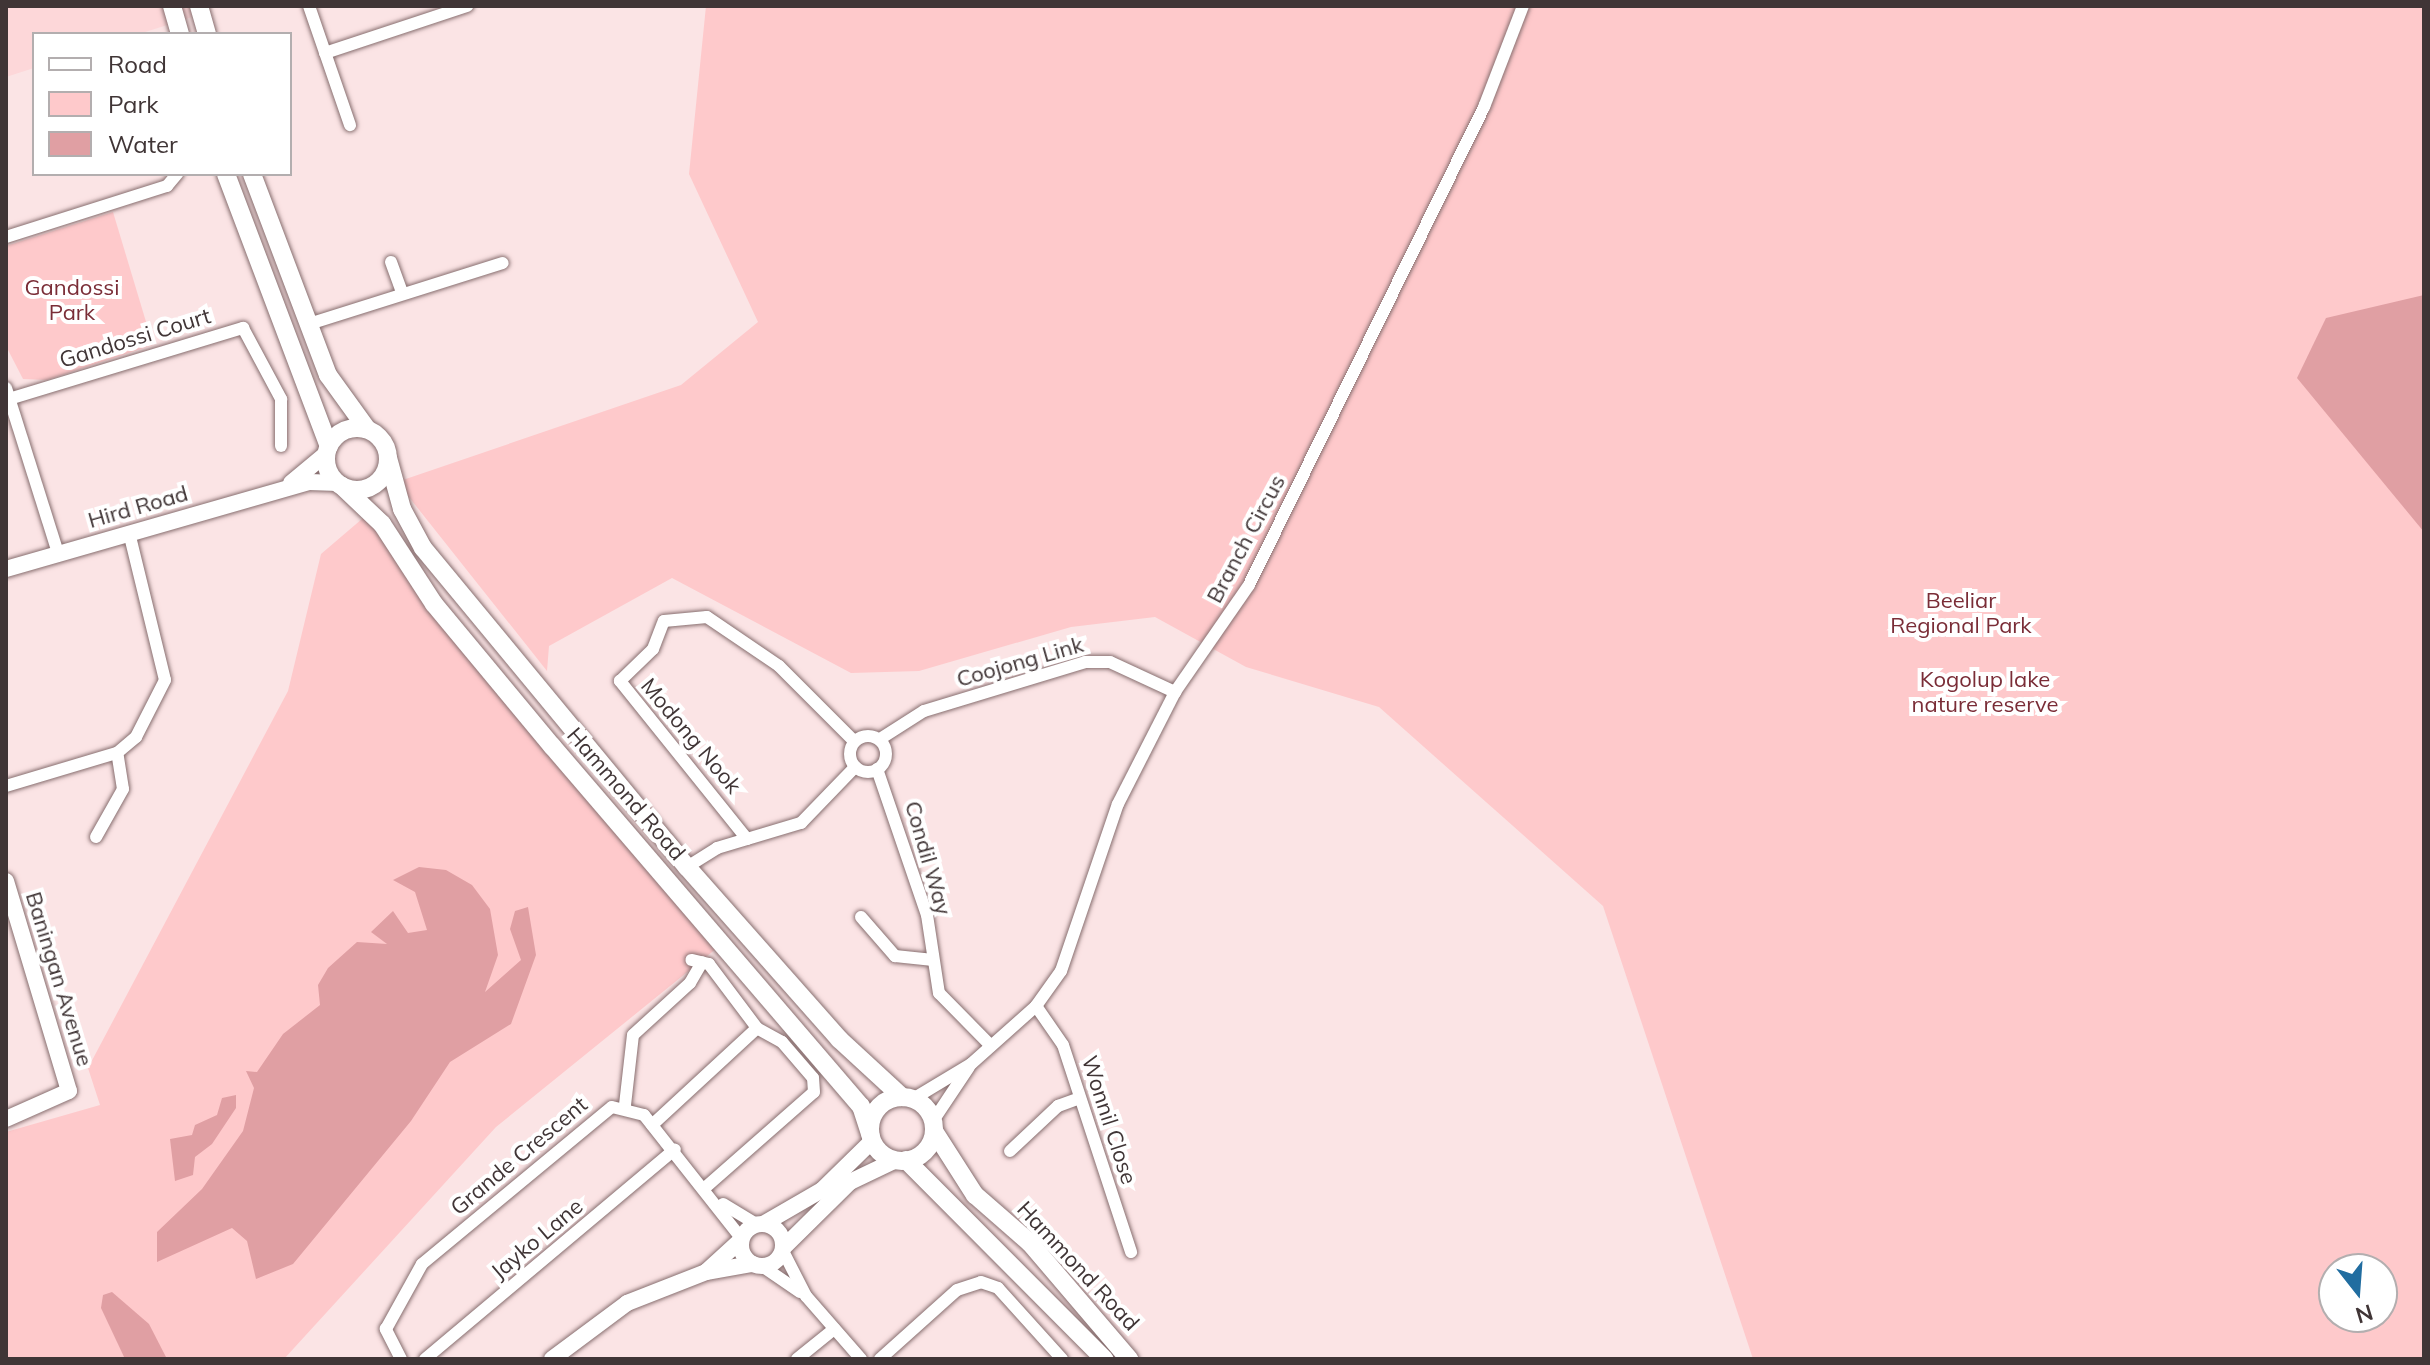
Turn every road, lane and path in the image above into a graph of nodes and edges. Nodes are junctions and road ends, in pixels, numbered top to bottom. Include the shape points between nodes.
1 (172, 6) edge
2 (199, 6) edge
3 (309, 6) edge
4 (467, 6) edge
5 (1523, 6) edge
6 (179, 32) edge
7 (206, 32) edge
8 (325, 53) junction
9 (350, 125) dead end
10 (175, 176) edge
11 (227, 176) edge
12 (253, 176) edge
13 (6, 237) edge
14 (391, 262) dead end
15 (503, 263) dead end
16 (401, 290) junction
17 (309, 324) junction
18 (8, 394) edge
19 (367, 429) junction
20 (281, 446) dead end
21 (328, 450) junction
22 (388, 458) junction
23 (340, 484) junction
24 (283, 489) junction
25 (129, 532) junction
26 (58, 553) junction
27 (6, 569) edge
28 (1175, 692) junction
29 (880, 739) junction
30 (854, 741) junction
31 (117, 753) junction
32 (855, 767) junction
33 (877, 769) junction
34 (6, 786) edge
35 (96, 837) dead end
36 (747, 839) junction
37 (687, 867) junction
38 (6, 881) edge
39 (861, 917) dead end
40 (931, 960) junction
41 (1036, 1006) junction
42 (757, 1028) junction
43 (991, 1046) junction
44 (971, 1064) junction
45 (908, 1098) junction
46 (1080, 1098) junction
47 (625, 1105) junction
48 (6, 1119) edge
49 (652, 1125) junction
50 (933, 1126) junction
51 (872, 1138) junction
52 (675, 1149) junction
53 (1010, 1151) dead end
54 (901, 1160) junction
55 (707, 1186) junction
56 (720, 1202) junction
57 (760, 1224) junction
58 (741, 1239) junction
59 (783, 1249) junction
60 (1131, 1252) dead end
61 (757, 1265) junction
62 (706, 1272) junction
63 (806, 1296) junction
64 (834, 1329) junction
65 (557, 1358) edge
66 (401, 1359) edge
67 (425, 1359) edge
68 (797, 1359) edge
69 (861, 1359) edge
70 (880, 1359) edge
71 (1062, 1359) edge
72 (1104, 1359) edge
73 (1129, 1359) edge

1 - 6 main road
2 - 7 main road
3 - 8 street
4 - 8 street
5 - 28 street, Branch Circus via 1484,107 1249,585
8 - 9 street
10 - 13 street via 167,186
11 - 21 main road
12 - 17 main road
14 - 16 street
15 - 16 street
16 - 17 street
17 - 19 main road via 342,400
18 - 20 street, Gandossi Court via 243,328 281,399
18 - 26 street
19 - 21 main road via 341,432
19 - 22 main road
21 - 23 main road
21 - 24 street, Hird Road
22 - 23 main road via 373,485
22 - 37 main road, Hammond Road via 402,509 423,548
23 - 24 street, Hird Road
23 - 51 main road, Hammond Road via 382,524 434,604 852,1094
24 - 25 street, Hird Road
25 - 26 street, Hird Road
25 - 31 street via 165,680 136,737
26 - 27 street, Hird Road
28 - 29 street, Coojong Link via 1110,662 1085,662 924,711
28 - 41 street, Branch Circus via 1118,804 1061,971
29 - 30 street
29 - 33 street via 886,755
30 - 32 street
30 - 36 street, Modong Nook via 779,666 707,617 664,621 653,649 620,681
31 - 34 street
31 - 35 street via 123,789
32 - 33 street
32 - 36 street via 801,823
33 - 40 street, Condil Way via 927,915
36 - 37 street
37 - 45 main road, Hammond Road via 839,1039
38 - 48 street, Baningan Avenue via 69,1091 60,1101
39 - 40 street via 895,956
40 - 43 street, Condil Way via 939,993
41 - 43 street, Branch Circus
41 - 46 street, Wonnil Close via 1060,1037
42 - 47 street via 744,1002 696,961 690,983 633,1035
42 - 49 street
42 - 55 street via 782,1042 813,1078 814,1092
43 - 44 street, Branch Circus
44 - 45 street, Branch Circus
44 - 50 street, Branch Circus
45 - 50 main road
45 - 51 main road via 874,1114
46 - 53 street via 1058,1106
46 - 60 street, Wonnil Close
47 - 49 street
47 - 66 street, Grande Crescent via 606,1110 422,1264 386,1329
49 - 52 street
50 - 54 main road via 925,1151
50 - 73 main road, Hammond Road via 975,1195 1030,1243
51 - 54 main road
51 - 57 street via 822,1190
52 - 55 street
52 - 67 street, Jayko Lane
54 - 59 street via 850,1182
54 - 72 main road, Hammond Road
55 - 56 street
56 - 57 street
56 - 58 street
57 - 58 street
57 - 59 street via 780,1233
58 - 61 street
58 - 62 street
59 - 61 street
59 - 63 street
61 - 62 street
61 - 63 street
62 - 65 street via 613,1310
63 - 64 street
64 - 68 street
64 - 69 street
70 - 71 street via 957,1290 981,1282 998,1288

